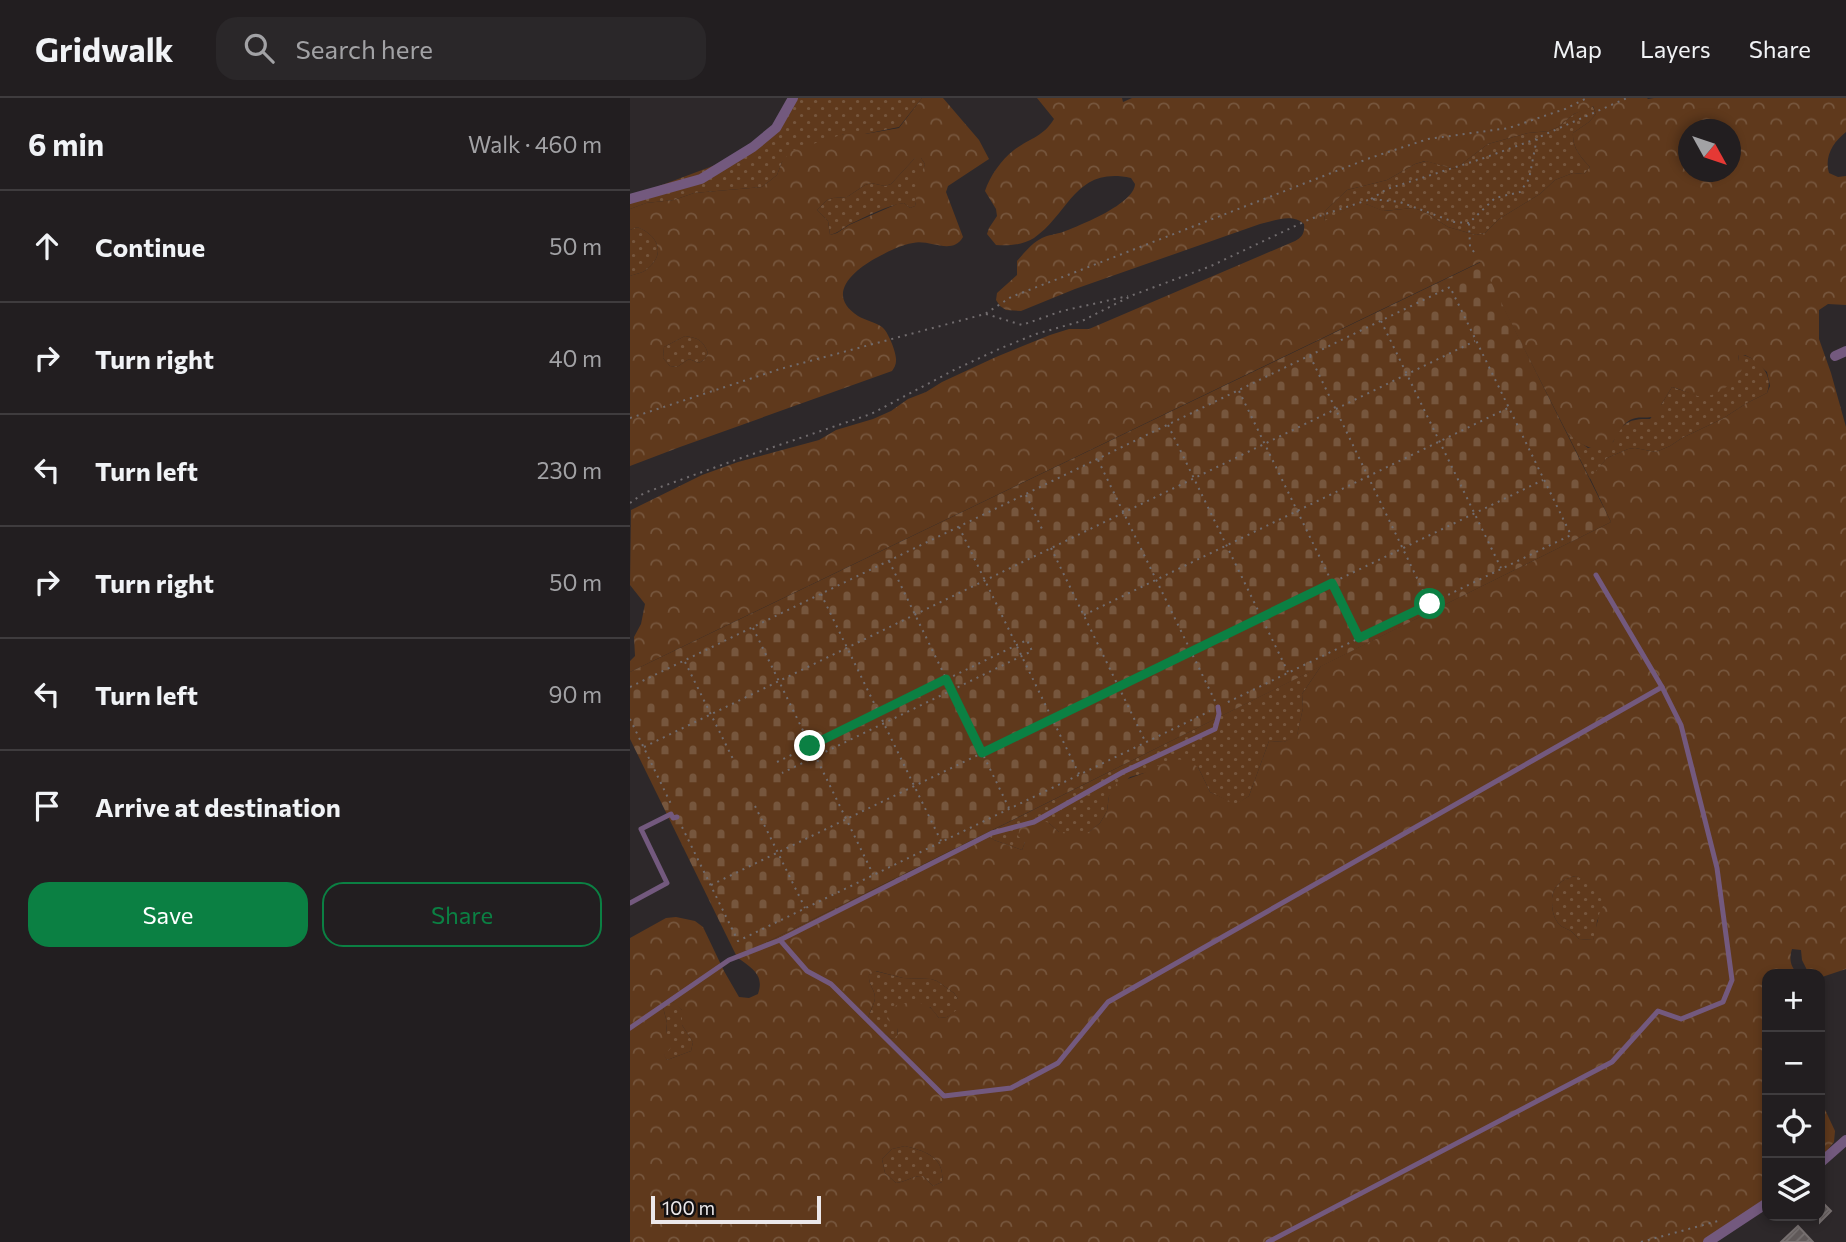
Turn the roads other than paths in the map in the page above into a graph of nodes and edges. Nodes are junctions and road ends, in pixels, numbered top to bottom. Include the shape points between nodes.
1 (793, 98) edge
2 (630, 200) edge
3 (1846, 351) edge
4 (1835, 356) dead end
5 (1596, 575) dead end
6 (1662, 687) junction
7 (1218, 707) road end
8 (677, 817) dead end
9 (630, 902) edge
10 (780, 940) junction
11 (630, 1028) edge
12 (1845, 1145) edge
13 (1825, 1159) edge
14 (1762, 1206) edge
15 (1268, 1242) edge
16 (1709, 1242) edge

1 - 2 street via 776,128 733,159 701,179
3 - 4 street
5 - 6 lane
6 - 10 lane via 1108,1002 1058,1063 1011,1088 944,1096 831,984 807,971
6 - 15 lane via 1681,725 1717,868 1732,980 1723,1002 1681,1019 1658,1011 1612,1062
7 - 10 lane via 1215,729 1034,822 992,833
8 - 9 lane via 671,814 641,829 667,883
10 - 11 lane via 729,960
12 - 13 street
14 - 16 street

